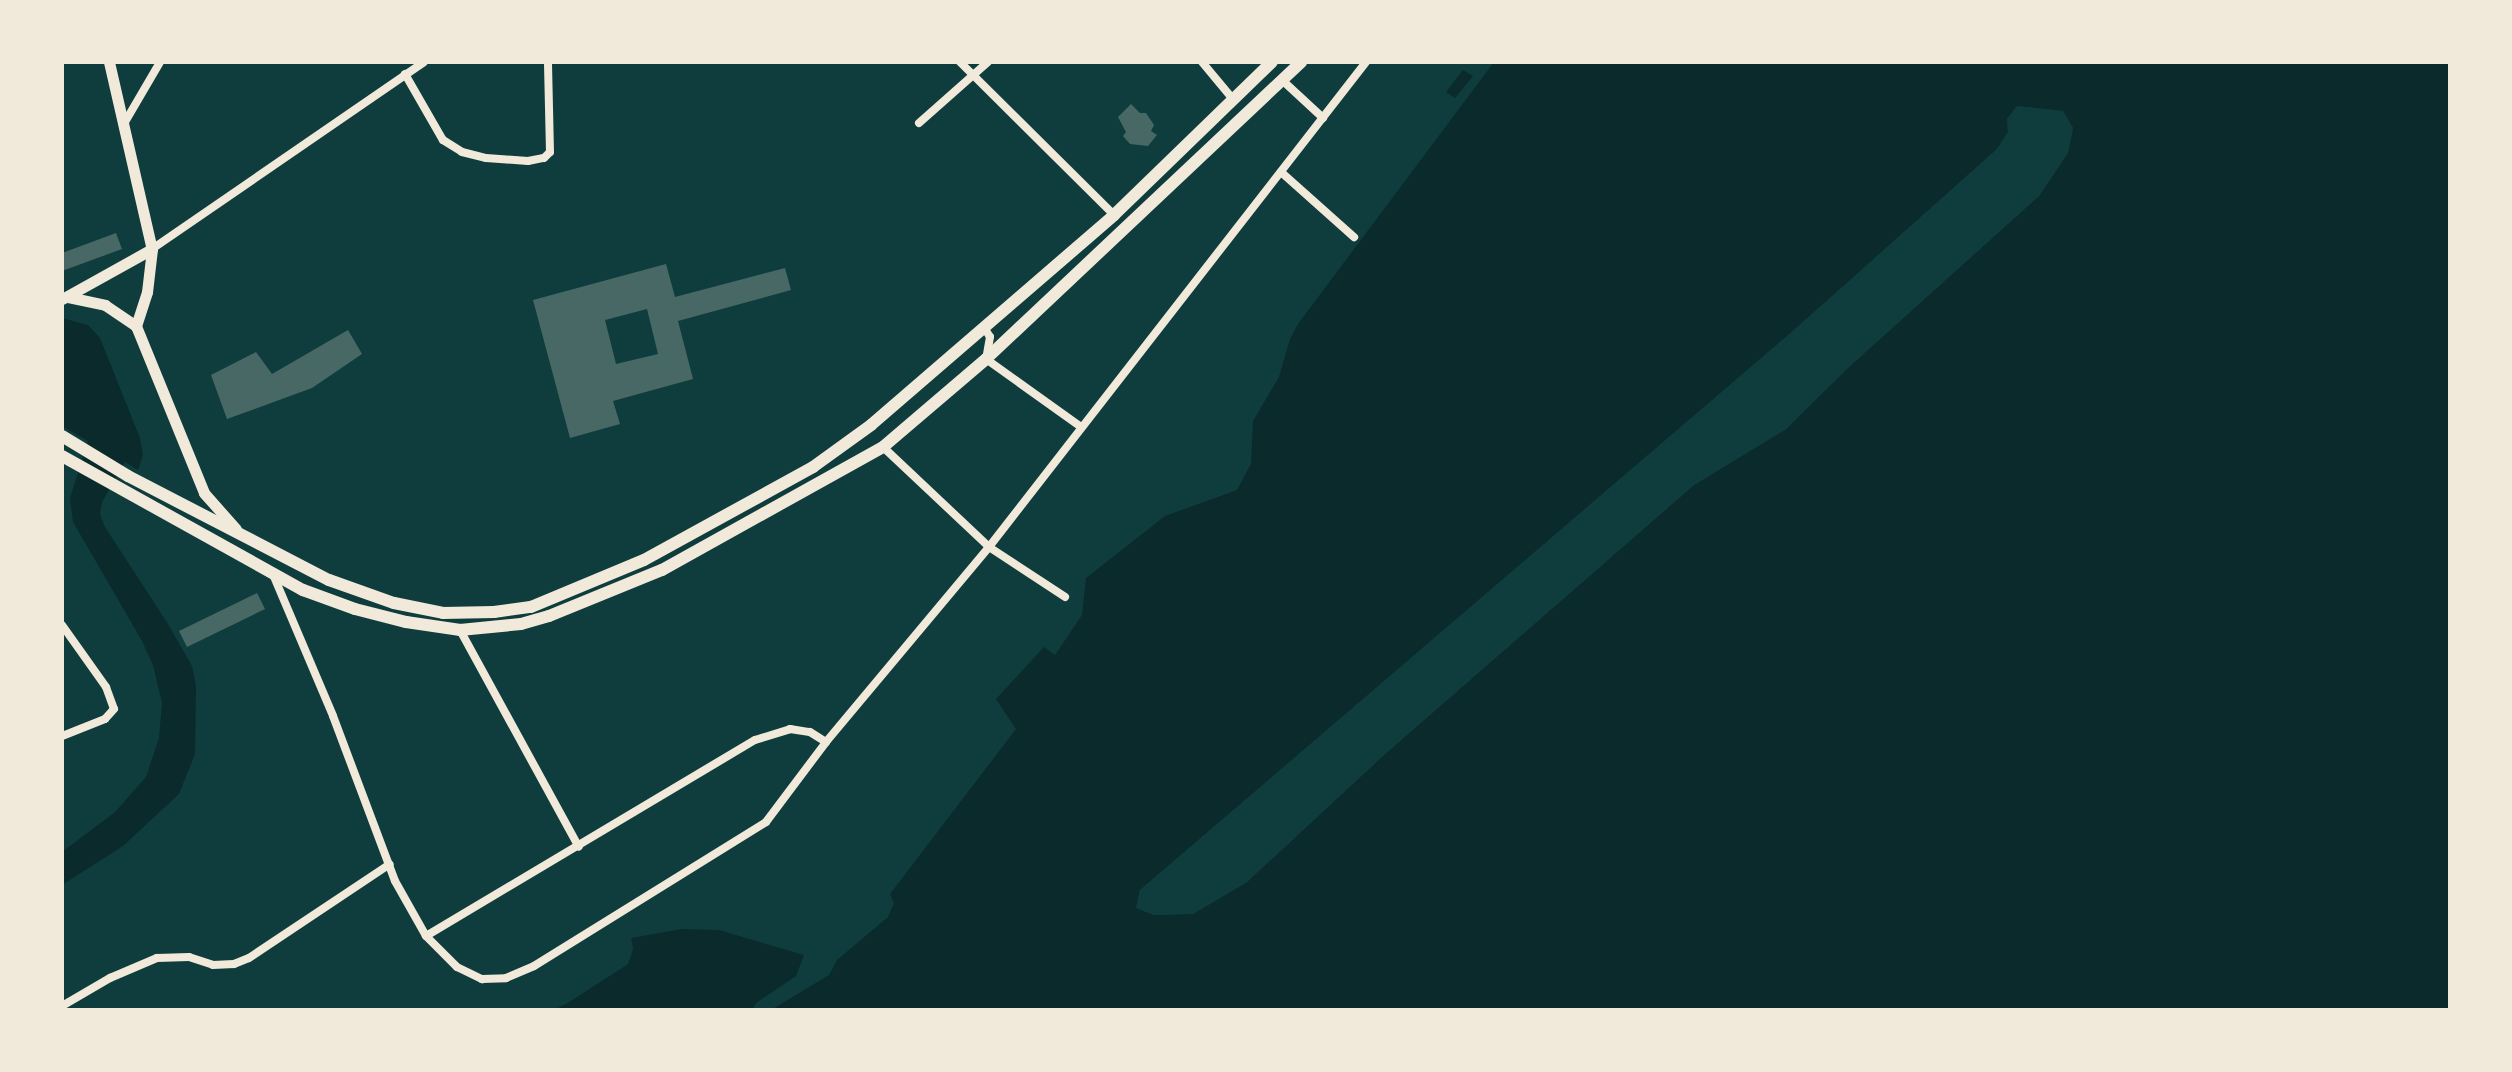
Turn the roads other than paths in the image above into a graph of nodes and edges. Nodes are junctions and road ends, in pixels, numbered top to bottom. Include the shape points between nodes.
1 (109, 62) edge
2 (160, 62) edge
3 (424, 62) edge
4 (548, 62) edge
5 (960, 62) edge
6 (988, 62) edge
7 (1202, 62) edge
8 (1272, 62) edge
9 (1301, 62) edge
10 (1366, 62) edge
11 (405, 74) junction
12 (973, 77) junction
13 (1282, 80) junction
14 (1232, 98) junction
15 (1323, 118) junction
16 (125, 122) junction
17 (919, 123) dead end
18 (1281, 172) junction
19 (1114, 215) junction
20 (1354, 237) dead end
21 (152, 249) junction
22 (65, 298) edge
23 (136, 326) junction
24 (985, 329) junction
25 (986, 359) junction
26 (1081, 427) junction
27 (62, 436) edge
28 (883, 447) junction
29 (62, 456) edge
30 (248, 541) junction
31 (989, 547) junction
32 (272, 572) junction
33 (1065, 597) dead end
34 (62, 625) edge
35 (460, 630) junction
36 (62, 736) edge
37 (826, 742) junction
38 (579, 847) junction
39 (390, 864) junction
40 (426, 936) junction
41 (62, 1006) edge

1 - 16 main road
2 - 16 street
3 - 11 street
4 - 11 street via 550,152 528,161 486,158 443,140
5 - 12 street
6 - 12 street
7 - 14 street
8 - 14 main road
9 - 13 main road
10 - 15 street
11 - 21 street
12 - 17 street
12 - 19 street
13 - 15 street
13 - 25 main road
14 - 19 main road
15 - 18 street
16 - 21 main road
18 - 20 street
18 - 26 street
19 - 24 main road
21 - 22 main road
21 - 23 main road
22 - 23 main road via 105,305
23 - 30 main road via 204,493
24 - 25 street via 990,337
24 - 30 main road via 813,467 644,560 531,607 443,613 394,603 329,580
25 - 26 street
25 - 28 main road
26 - 31 street
27 - 30 main road
28 - 31 street
28 - 35 main road via 636,581 521,624
29 - 32 main road
31 - 33 street
31 - 37 street
32 - 35 main road via 355,609
32 - 39 street
34 - 36 street via 106,687 114,709 105,719
35 - 38 street
37 - 38 street via 790,729 769,734
37 - 40 street via 780,806 752,834 534,966 506,978 482,979 457,967
38 - 40 street
39 - 40 street
39 - 41 street via 249,958 213,965 189,957 157,958

